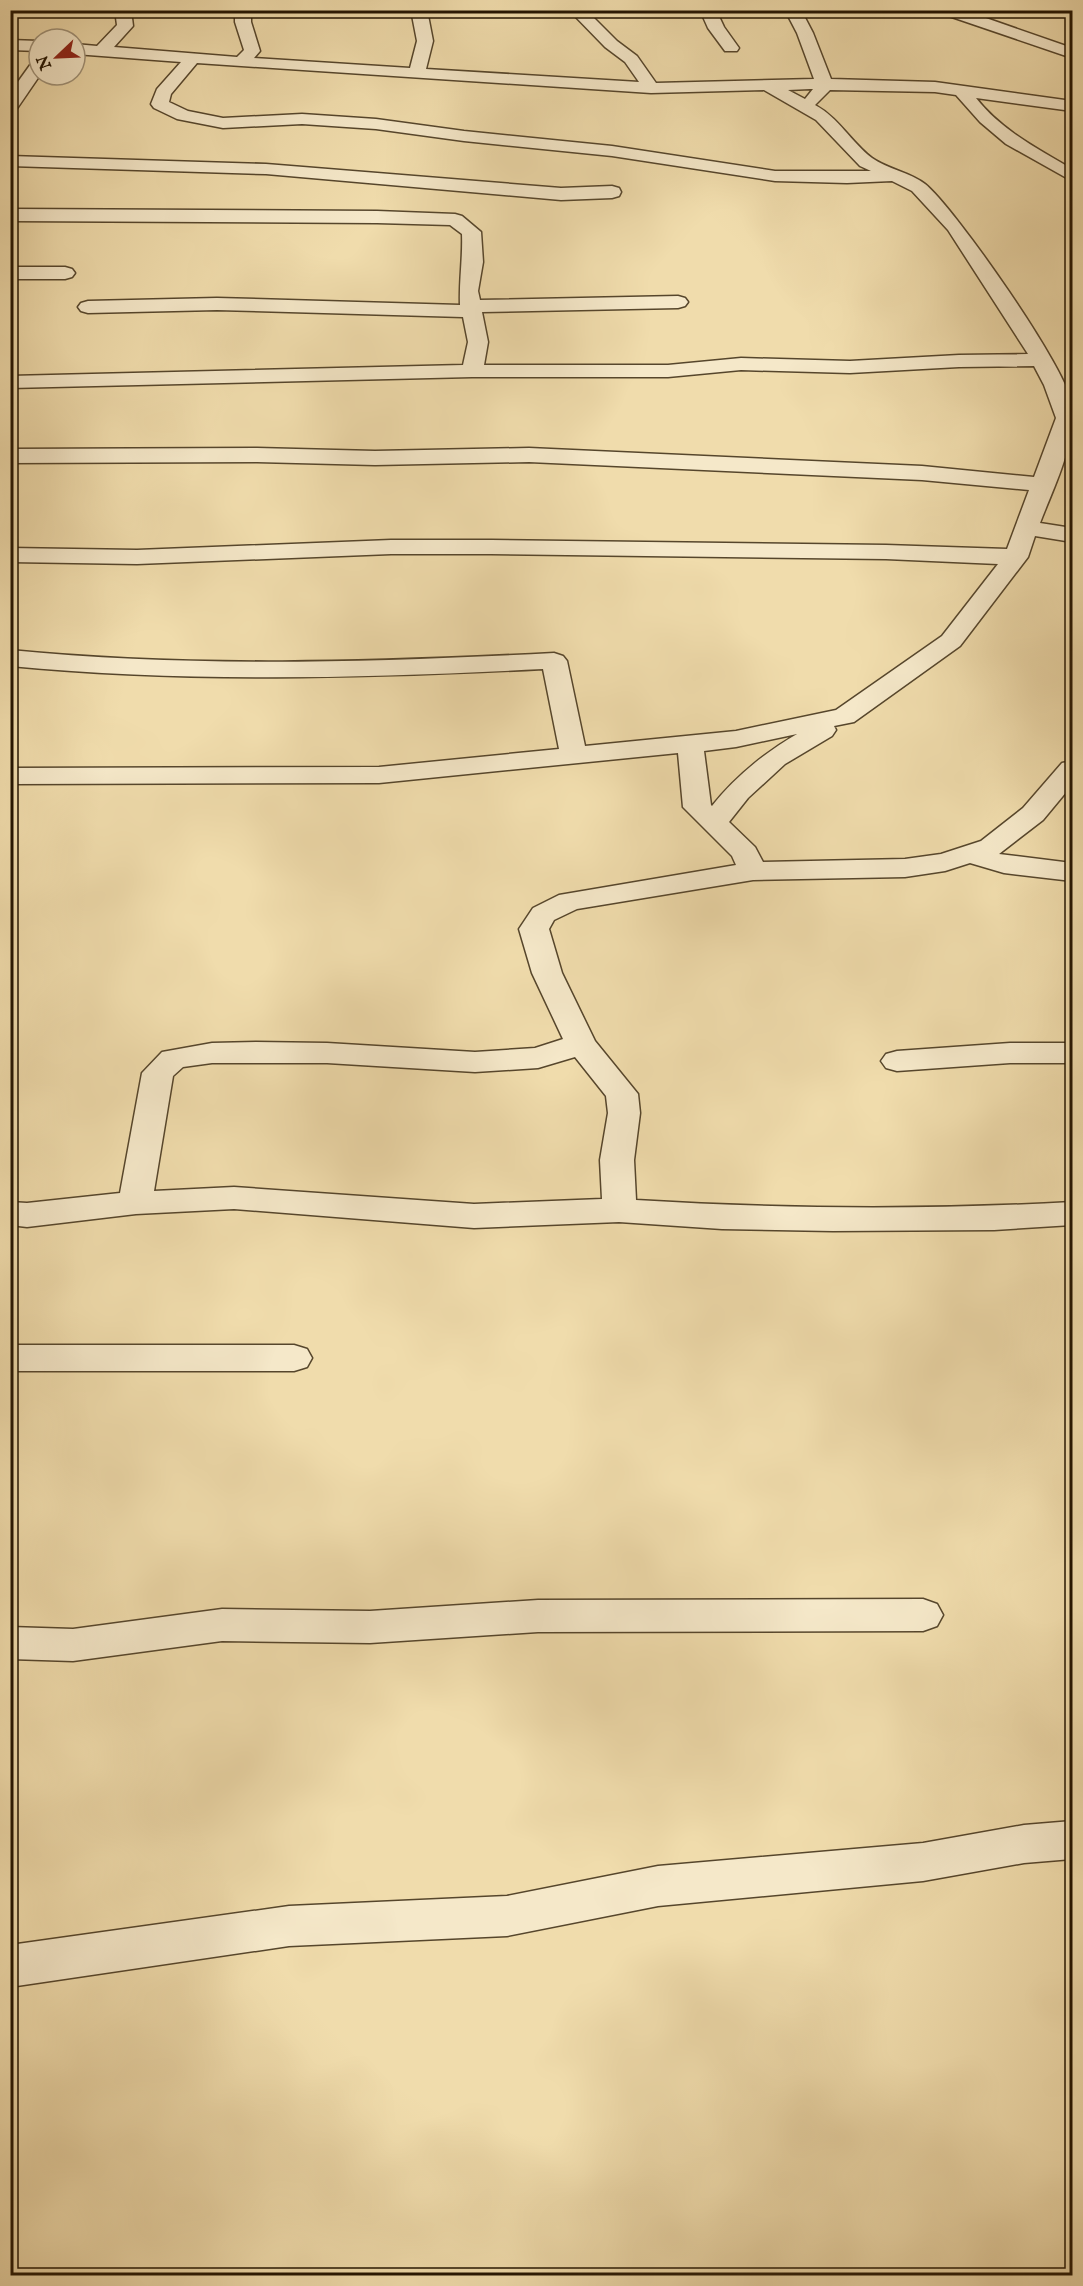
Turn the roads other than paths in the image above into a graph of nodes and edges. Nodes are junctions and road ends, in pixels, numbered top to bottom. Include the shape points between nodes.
1 (123, 10) edge
2 (243, 10) edge
3 (419, 10) edge
4 (576, 10) edge
5 (708, 10) edge
6 (793, 10) edge
7 (946, 10) edge
8 (10, 45) edge
9 (27, 46) edge
10 (730, 48) dead end
11 (87, 49) edge
12 (102, 50) junction
13 (1072, 53) edge
14 (192, 59) junction
15 (242, 61) junction
16 (417, 72) junction
17 (27, 81) edge
18 (825, 85) junction
19 (769, 86) junction
20 (651, 88) junction
21 (962, 90) junction
22 (10, 106) edge
23 (1072, 106) edge
24 (809, 108) junction
25 (10, 161) edge
26 (894, 176) junction
27 (1072, 176) edge
28 (612, 192) dead end
29 (10, 215) edge
30 (10, 273) edge
31 (65, 273) dead end
32 (678, 302) dead end
33 (88, 307) dead end
34 (470, 308) junction
35 (1042, 360) junction
36 (472, 371) junction
37 (10, 382) edge
38 (10, 456) edge
39 (1044, 485) junction
40 (1027, 528) junction
41 (1072, 535) edge
42 (10, 555) edge
43 (1016, 557) junction
44 (10, 658) edge
45 (845, 717) junction
46 (736, 739) junction
47 (690, 744) junction
48 (574, 757) junction
49 (775, 758) junction
50 (1072, 769) edge
51 (10, 776) edge
52 (714, 823) junction
53 (968, 854) junction
54 (753, 871) junction
55 (1072, 872) edge
56 (581, 1044) junction
57 (1072, 1053) edge
58 (897, 1062) dead end
59 (136, 1203) junction
60 (619, 1210) junction
61 (10, 1213) edge
62 (1072, 1214) edge
63 (10, 1358) edge
64 (294, 1358) dead end
65 (923, 1615) dead end
66 (10, 1643) edge
67 (1072, 1840) edge
68 (10, 1966) edge

1 - 12 street via 125,26
2 - 15 street via 241,21 252,41 252,51
3 - 16 street via 424,41
4 - 20 street via 611,44 632,58
5 - 10 street
6 - 18 street
7 - 13 street
8 - 9 street
11 - 12 street
12 - 14 street
14 - 15 street
14 - 26 street via 163,93 160,104 203,120 223,123 302,119 376,124 612,151 775,176
15 - 16 street
16 - 20 street
17 - 22 street
18 - 19 street
18 - 21 street
18 - 24 street
19 - 20 street
19 - 24 street
21 - 23 street
21 - 27 street via 988,123 1013,143
24 - 26 street via 822,116 866,162
25 - 28 street via 266,169 561,194
26 - 35 street via 918,188 955,227
29 - 34 street via 455,220 471,232
30 - 31 street
32 - 34 street
33 - 34 street via 217,304
34 - 36 street via 478,342
35 - 36 street via 850,367 741,364 668,371
35 - 39 street via 1067,418
36 - 37 street
38 - 39 street via 529,455 922,473
39 - 40 street
40 - 41 street
40 - 43 street
42 - 43 street via 137,557 391,547 503,547
43 - 45 street via 951,641
44 - 48 street via 207,668 554,661
45 - 46 street
45 - 49 street
46 - 47 street
46 - 49 street
47 - 48 street
47 - 52 street via 697,807
48 - 51 street via 379,775
49 - 52 street via 738,792
50 - 53 street via 1032,814 991,847
52 - 54 street via 745,853
53 - 54 street via 905,868
53 - 55 street via 1005,864
54 - 56 street via 569,901 543,914 534,929 547,973
56 - 59 street via 538,1059 476,1062 256,1052 173,1059 158,1073
56 - 60 street via 622,1094 624,1113 617,1160
57 - 58 street via 1010,1053
59 - 60 street via 234,1198 474,1216
59 - 61 street via 27,1215
60 - 62 street via 833,1219
63 - 64 street
65 - 66 street via 538,1616 370,1627 222,1625 73,1645
67 - 68 street via 1024,1844 923,1862 658,1886 507,1916 289,1926

